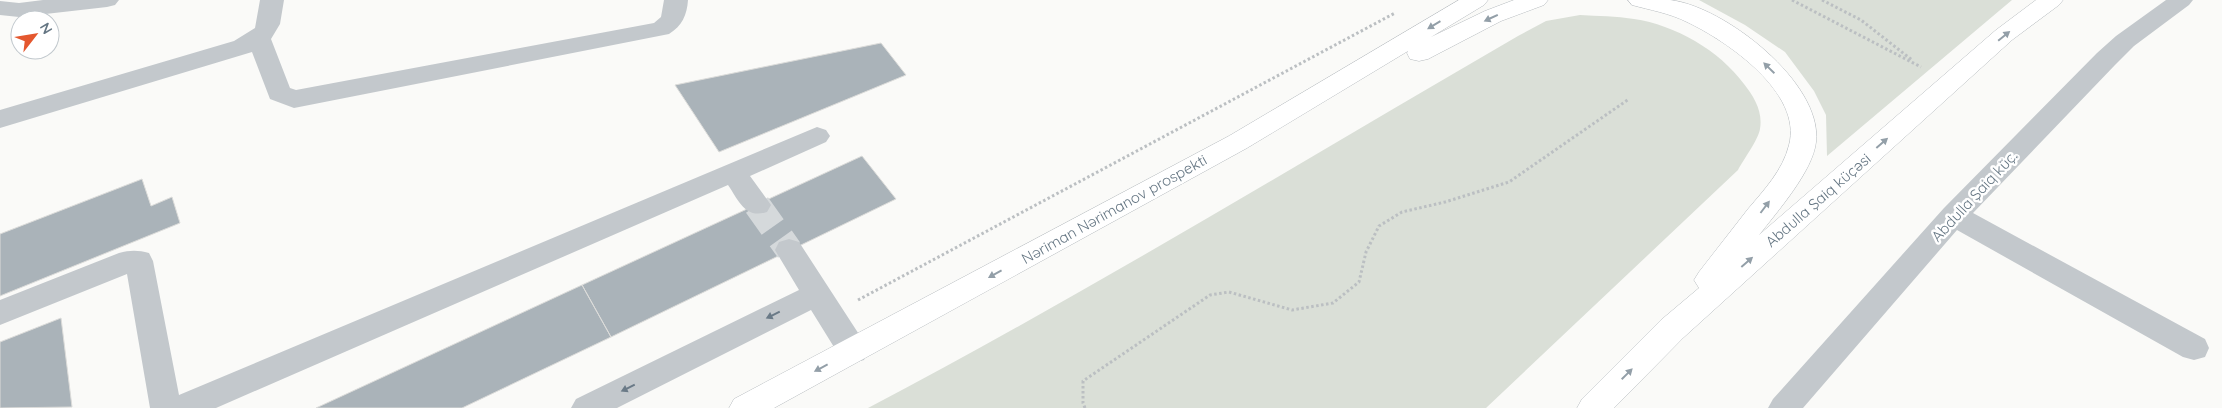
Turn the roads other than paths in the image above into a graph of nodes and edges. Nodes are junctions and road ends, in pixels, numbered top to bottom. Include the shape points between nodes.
1 (108, 0) edge
2 (272, 0) edge
3 (676, 0) edge
4 (1476, 0) edge
5 (1536, 0) edge
6 (1640, 0) edge
7 (2051, 0) edge
8 (2181, 0) edge
9 (0, 8) edge
10 (259, 39) junction
11 (0, 119) edge
12 (817, 136) dead end
13 (1238, 142) junction
14 (732, 173) junction
15 (757, 205) tunnel mouth
16 (1954, 215) junction
17 (789, 250) tunnel mouth
18 (823, 304) junction
19 (0, 313) edge
20 (1672, 329) junction
21 (2194, 348) dead end
22 (853, 351) junction
23 (166, 408) edge
24 (183, 408) edge
25 (587, 408) edge
26 (745, 408) edge
27 (1593, 408) edge
28 (1784, 408) edge

1 - 9 street via 27,10
2 - 10 street via 267,30
3 - 10 street via 675,16 661,29 294,99 279,93
4 -> 13 main road, Nəriman Nərimanov prospekti
5 -> 13 main road via 1493,16
20 -> 6 main road via 1792,172 1804,142 1805,125 1795,99 1772,70 1737,40 1695,16
20 -> 7 main road, Abdulla Şaiq küçəsi via 2004,35
8 - 16 street, Abdulla Şaiq küç. via 2112,53
10 - 11 street via 243,47
12 - 14 street
13 -> 22 main road, Nəriman Nərimanov prospekti
14 - 15 street
14 - 24 street
16 - 21 street
16 - 28 street, Abdulla Şaiq küç.
17 - 18 street
18 - 22 street
18 -> 25 street
19 - 23 street via 129,261 139,261
27 -> 20 main road, Abdulla Şaiq küçəsi
22 -> 26 main road, Nəriman Nərimanov prospekti

